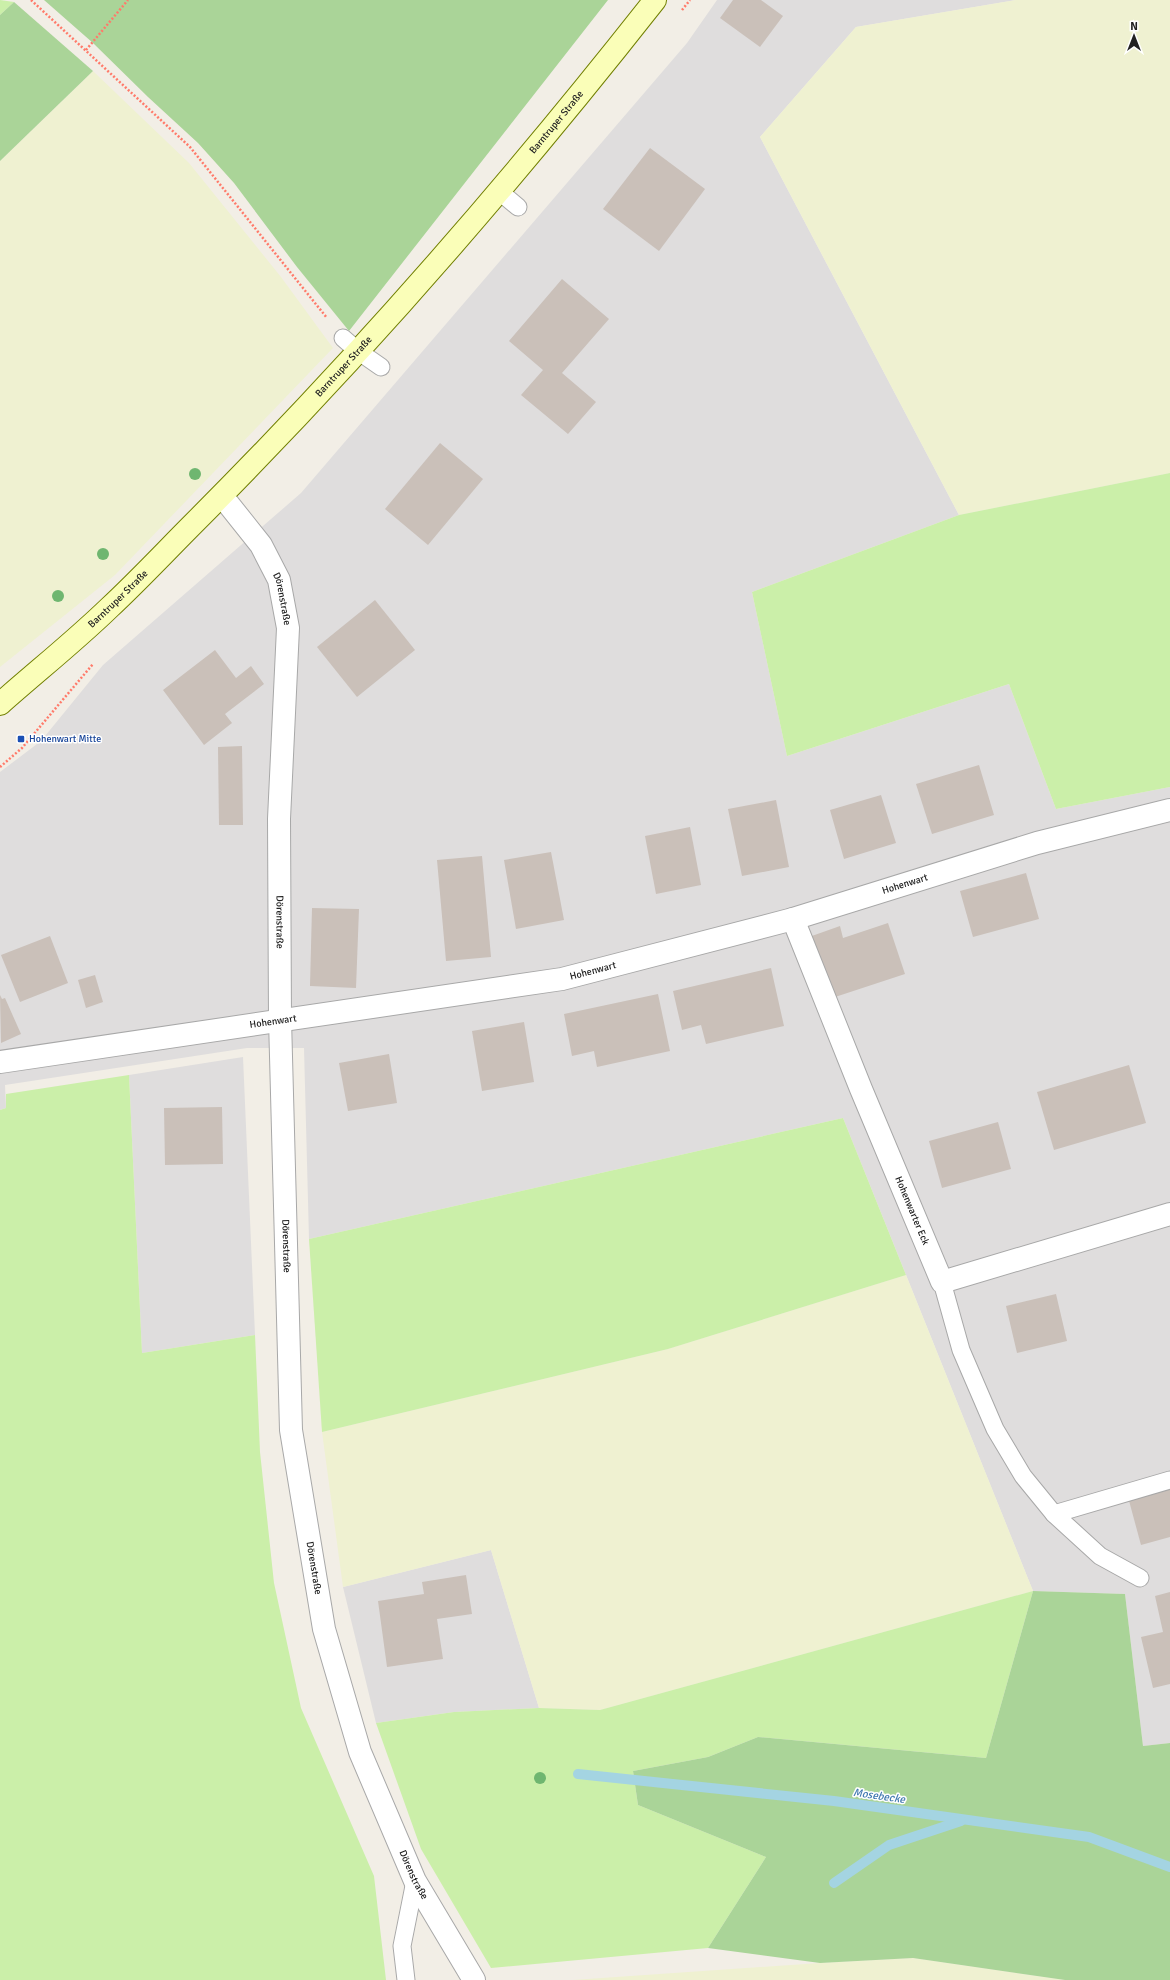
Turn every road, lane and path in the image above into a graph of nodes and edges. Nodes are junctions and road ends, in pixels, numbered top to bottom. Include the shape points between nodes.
1 (31, 0) edge
2 (128, 0) edge
3 (655, 0) edge
4 (86, 50) junction
5 (500, 192) junction
6 (518, 207) dead end
7 (351, 345) junction
8 (382, 367) dead end
9 (222, 496) junction
10 (0, 704) edge
11 (1170, 810) edge
12 (793, 919) junction
13 (280, 1019) junction
14 (0, 1062) edge
15 (1170, 1214) edge
16 (942, 1282) junction
17 (1170, 1480) edge
18 (1054, 1514) junction
19 (1140, 1578) dead end
20 (415, 1881) junction
21 (406, 1980) edge
22 (474, 1980) edge

1 - 4 path
2 - 4 path
3 - 5 main road, Barntruper Straße
4 - 7 path via 190,147
5 - 6 lane
5 - 7 main road, Barntruper Straße
7 - 8 lane
7 - 9 main road, Barntruper Straße
9 - 10 main road, Barntruper Straße via 109,609
9 - 13 street, Dörenstraße via 261,545 279,580 288,628 279,819
11 - 12 street, Hohenwart via 1037,843
12 - 13 street, Hohenwart via 562,979
12 - 16 street, Hohenwarter Eck
13 - 14 street, Hohenwart
13 - 20 street, Dörenstraße via 291,1430 324,1629 360,1752
15 - 16 street
16 - 18 lane via 961,1350 996,1429 1023,1476
17 - 18 lane
18 - 19 lane via 1100,1556
20 - 21 lane via 402,1946
20 - 22 street, Dörenstraße

